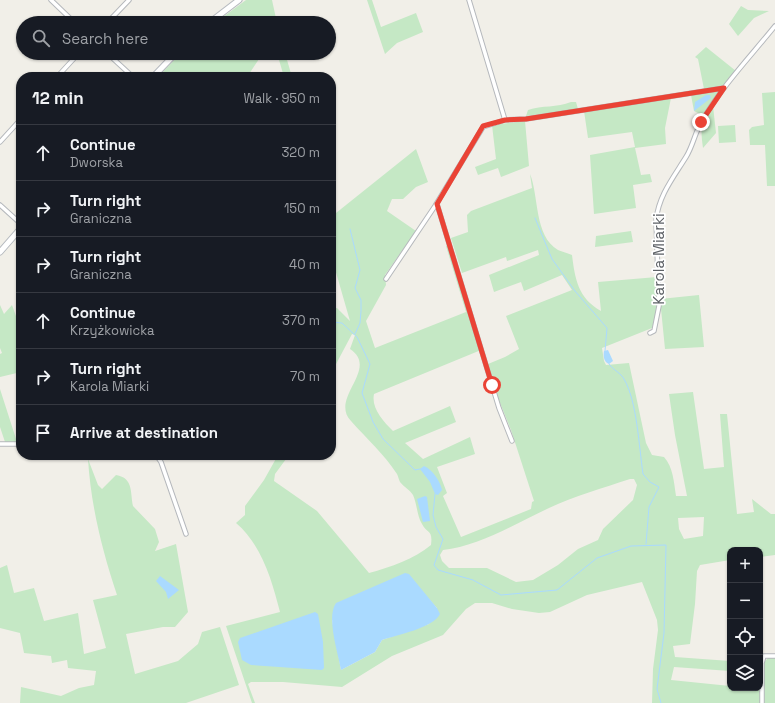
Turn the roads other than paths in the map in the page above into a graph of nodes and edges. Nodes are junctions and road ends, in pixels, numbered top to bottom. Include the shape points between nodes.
1 (51, 0) edge
2 (129, 0) edge
3 (239, 0) edge
4 (469, 0) edge
5 (68, 16) edge
6 (113, 16) edge
7 (218, 16) edge
8 (775, 26) edge
9 (72, 60) edge
10 (115, 60) edge
11 (169, 60) edge
12 (62, 72) edge
13 (128, 72) edge
14 (157, 72) edge
15 (724, 88) junction
16 (505, 120) junction
17 (16, 124) edge
18 (0, 142) edge
19 (437, 204) junction
20 (0, 205) edge
21 (16, 219) edge
22 (16, 234) edge
23 (0, 252) edge
24 (386, 279) dead end
25 (650, 333) dead end
26 (512, 440) dead end
27 (0, 444) edge
28 (16, 444) edge
29 (160, 460) edge
30 (186, 534) dead end
31 (775, 656) edge
32 (762, 703) edge

1 - 5 street
2 - 6 street
3 - 7 main road
4 - 16 street
8 - 15 street, Karola Miarki
9 - 12 street
10 - 13 street
11 - 14 main road
15 - 16 street via 526,119
15 - 25 street, Karola Miarki via 701,122 692,146 664,190 658,208 656,240 659,306 654,331
16 - 19 street via 483,126
17 - 18 street
19 - 24 street
19 - 26 street via 499,408
20 - 21 street
22 - 23 main road
27 - 28 street
29 - 30 street
31 - 32 street via 764,656 762,663

